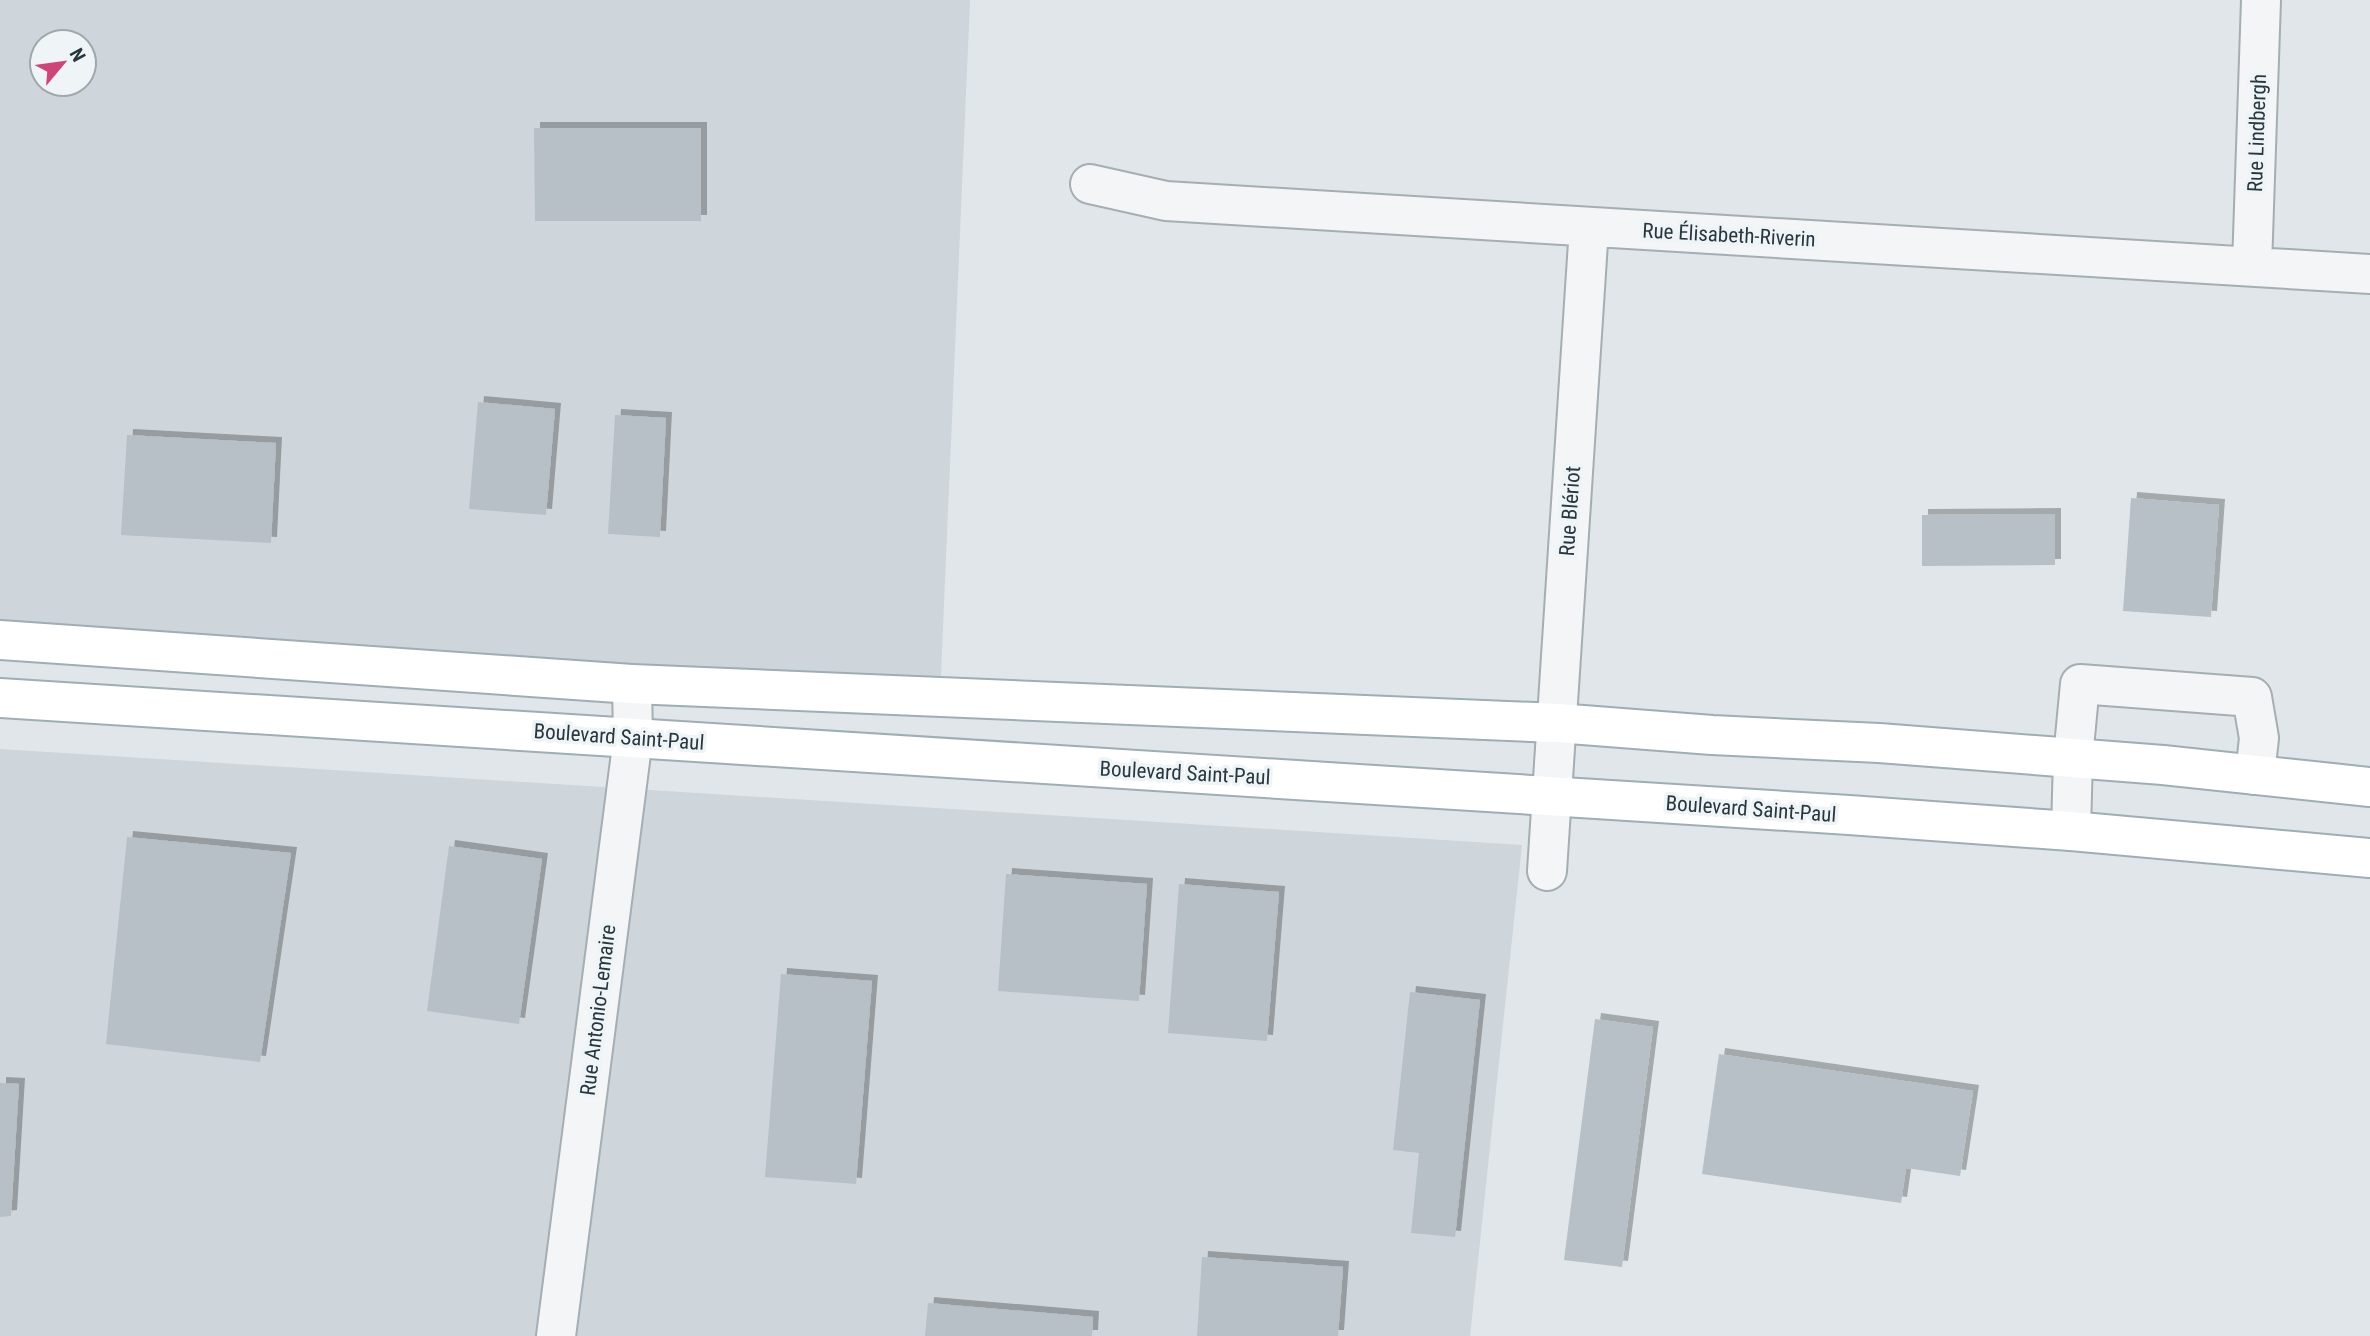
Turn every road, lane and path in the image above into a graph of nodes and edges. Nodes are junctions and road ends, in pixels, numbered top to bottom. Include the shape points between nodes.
1 (2261, 0) edge
2 (1090, 184) dead end
3 (1589, 227) junction
4 (2252, 266) junction
5 (2370, 274) edge
6 (0, 640) edge
7 (632, 684) junction
8 (0, 698) edge
9 (1557, 723) junction
10 (633, 738) junction
11 (2073, 758) junction
12 (2256, 775) junction
13 (2370, 787) edge
14 (1552, 796) junction
15 (2071, 831) junction
16 (2370, 858) edge
17 (1547, 871) dead end
18 (556, 1336) edge

1 - 4 street, Rue Lindbergh
2 - 3 street, Rue Élisabeth-Riverin via 1166,201
3 - 4 street, Rue Élisabeth-Riverin
3 - 9 street, Rue Blériot
4 - 5 street, Rue Élisabeth-Riverin
6 - 7 main road
7 - 9 main road
7 - 10 street, Rue Antonio-Lemaire
8 - 10 main road, Boulevard Saint-Paul
9 - 11 main road
9 - 14 street, Rue Blériot
10 - 14 main road, Boulevard Saint-Paul
10 - 18 street, Rue Antonio-Lemaire
11 - 12 main road
11 - 12 street via 2080,684 2252,697 2259,738
11 - 15 street
12 - 13 main road
14 - 15 main road, Boulevard Saint-Paul
14 - 17 street, Rue Blériot
15 - 16 main road, Boulevard Saint-Paul

